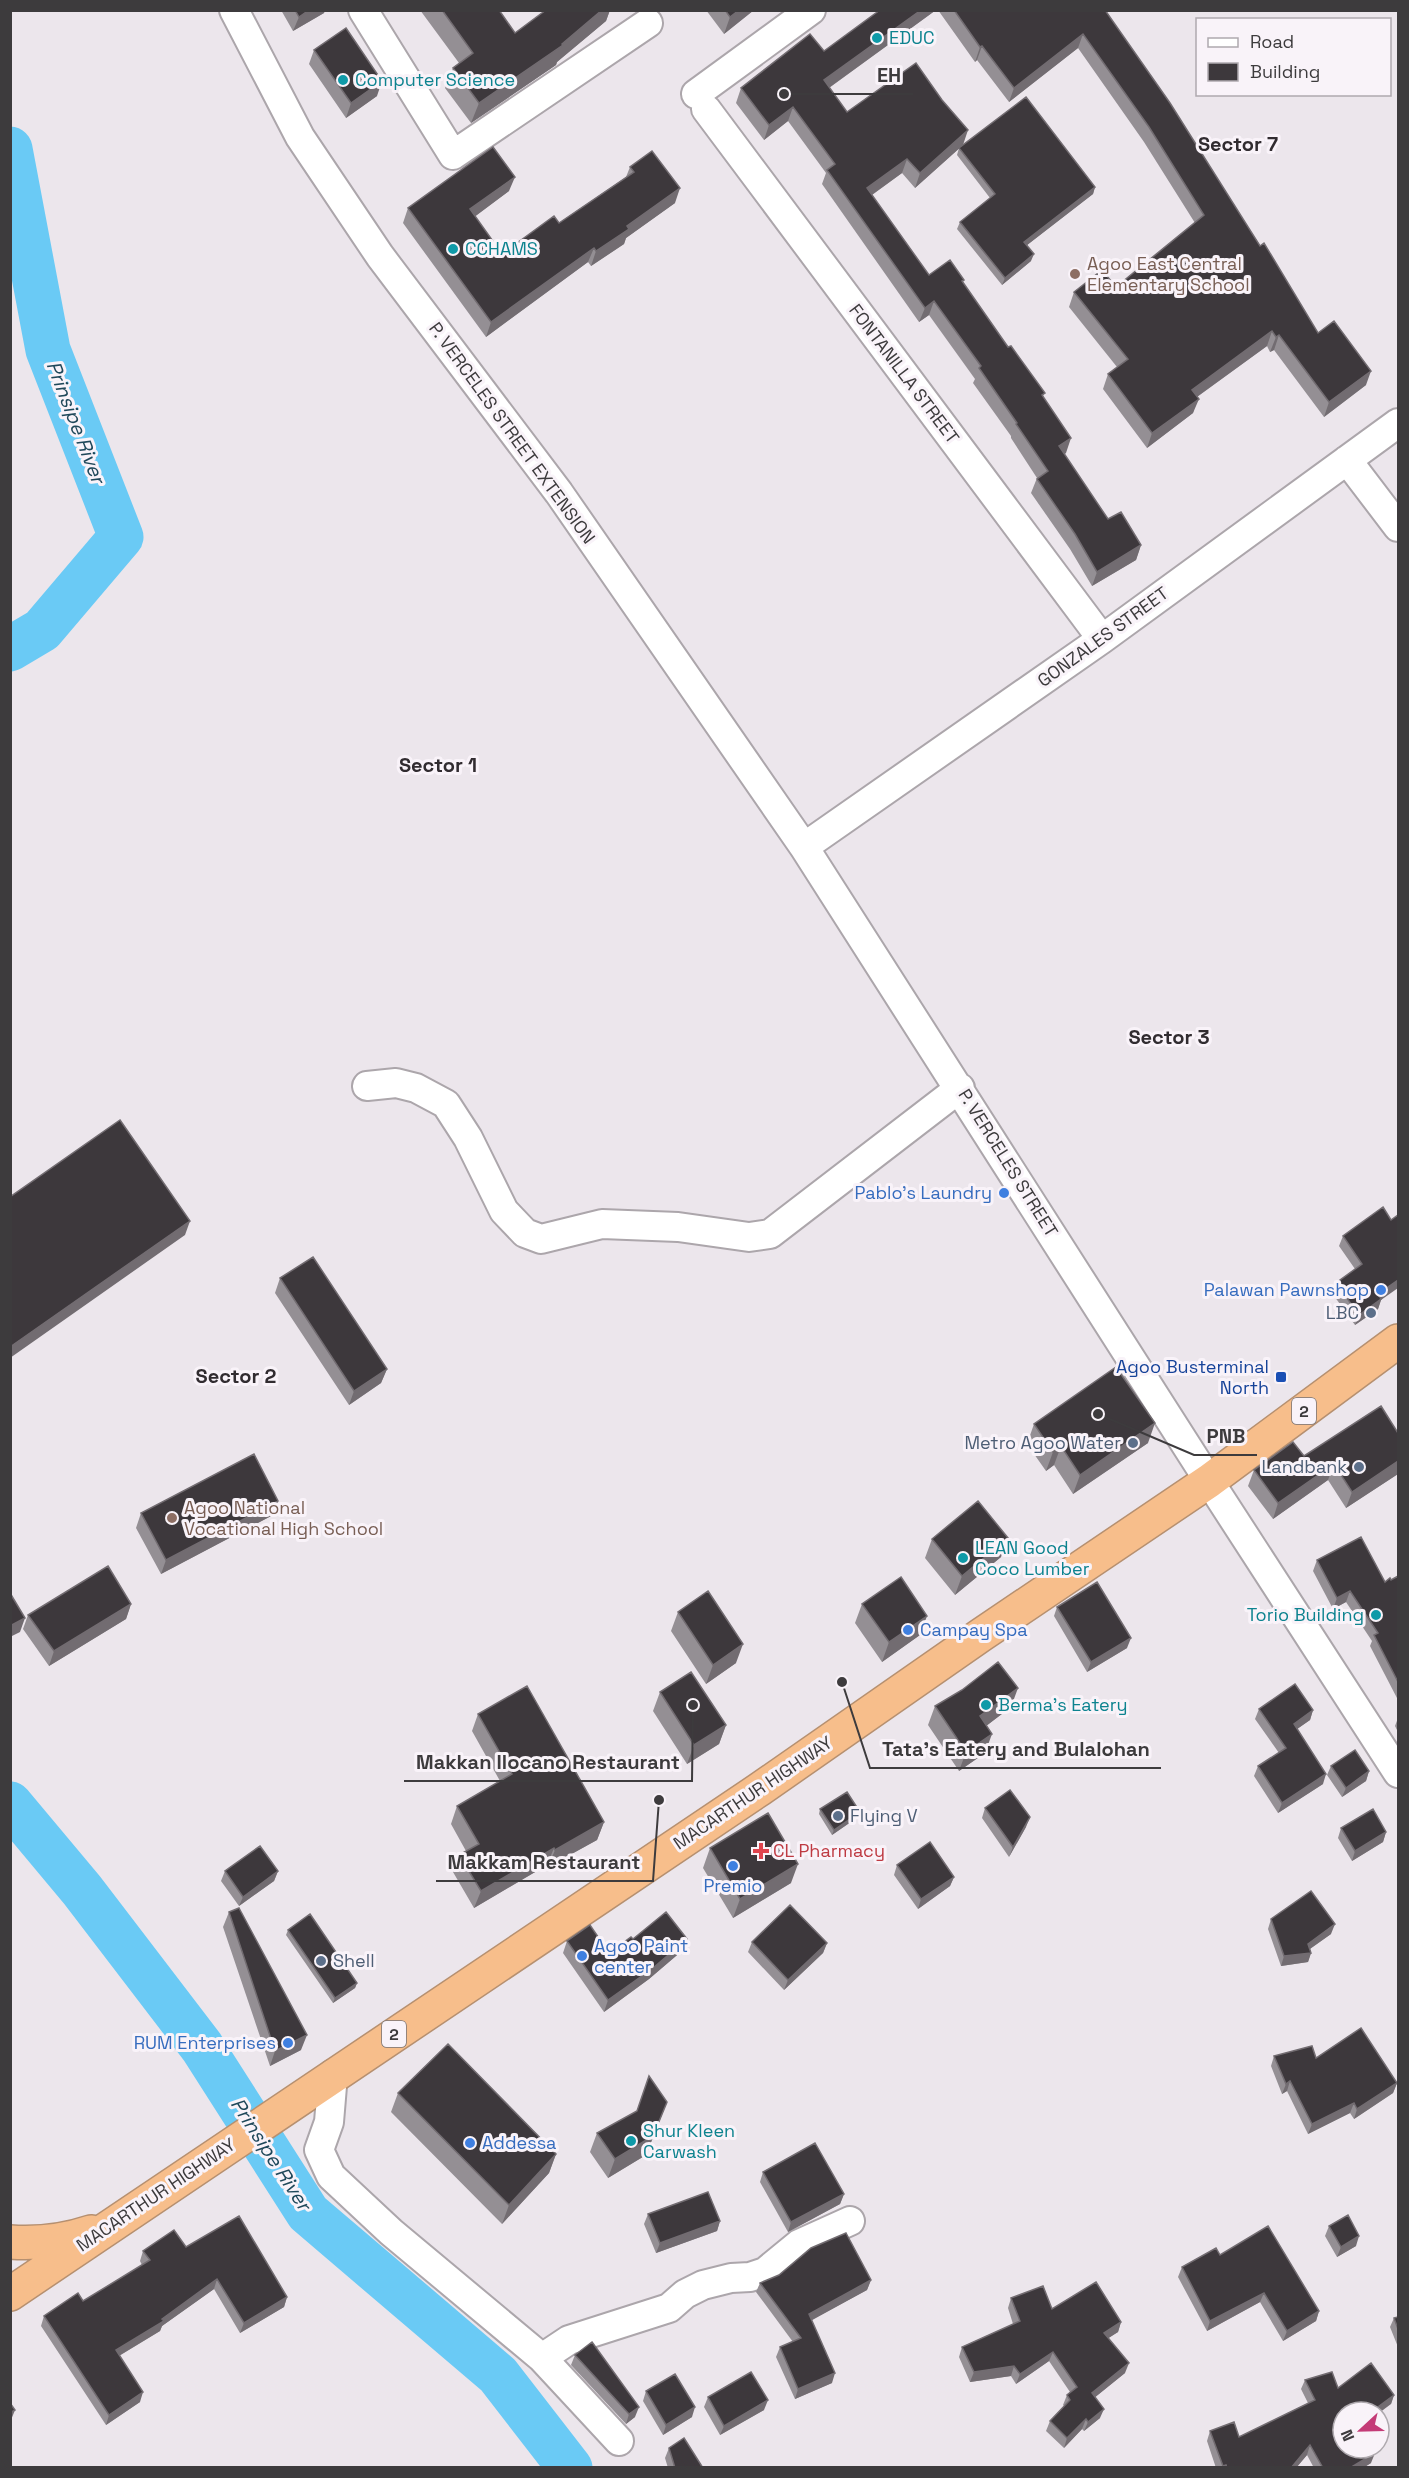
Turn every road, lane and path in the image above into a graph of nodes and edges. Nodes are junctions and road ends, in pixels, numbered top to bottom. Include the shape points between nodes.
1 (234, 10) edge
2 (363, 10) edge
3 (811, 10) edge
4 (648, 23) dead end
5 (1398, 423) edge
6 (1347, 460) junction
7 (1398, 527) edge
8 (1102, 639) junction
9 (804, 847) junction
10 (368, 1086) dead end
11 (960, 1088) junction
12 (1398, 1341) edge
13 (1209, 1481) junction
14 (1398, 1773) edge
15 (333, 2074) junction
16 (850, 2221) dead end
17 (115, 2224) junction
18 (10, 2242) edge
19 (10, 2294) edge
20 (542, 2358) junction
21 (619, 2441) dead end

1 - 9 street, P. VERCELES STREET EXTENSION via 300,137 380,256 559,493
2 - 4 street via 453,155
3 - 8 street, FONTANILLA STREET via 701,102
5 - 6 street, GONZALES STREET
6 - 7 street
6 - 8 street, GONZALES STREET
8 - 9 street, GONZALES STREET
9 - 11 street, P. VERCELES STREET
10 - 11 street via 396,1083 416,1088 446,1104 468,1138 504,1211 525,1233 540,1239 602,1224 678,1227 749,1237 770,1233
11 - 13 street, P. VERCELES STREET
12 - 13 highway, MACARTHUR HIGHWAY / 2
13 - 14 street, P. VERCELES STREET
13 - 15 highway, MACARTHUR HIGHWAY / 2 via 760,1789
15 - 17 highway, MACARTHUR HIGHWAY / 2
15 - 20 street via 329,2122 319,2150 331,2176 391,2232
16 - 20 street via 799,2244 765,2272 703,2285 669,2308 569,2340
17 - 18 highway via 66,2240
17 - 19 highway, MACARTHUR HIGHWAY / 2
20 - 21 street

